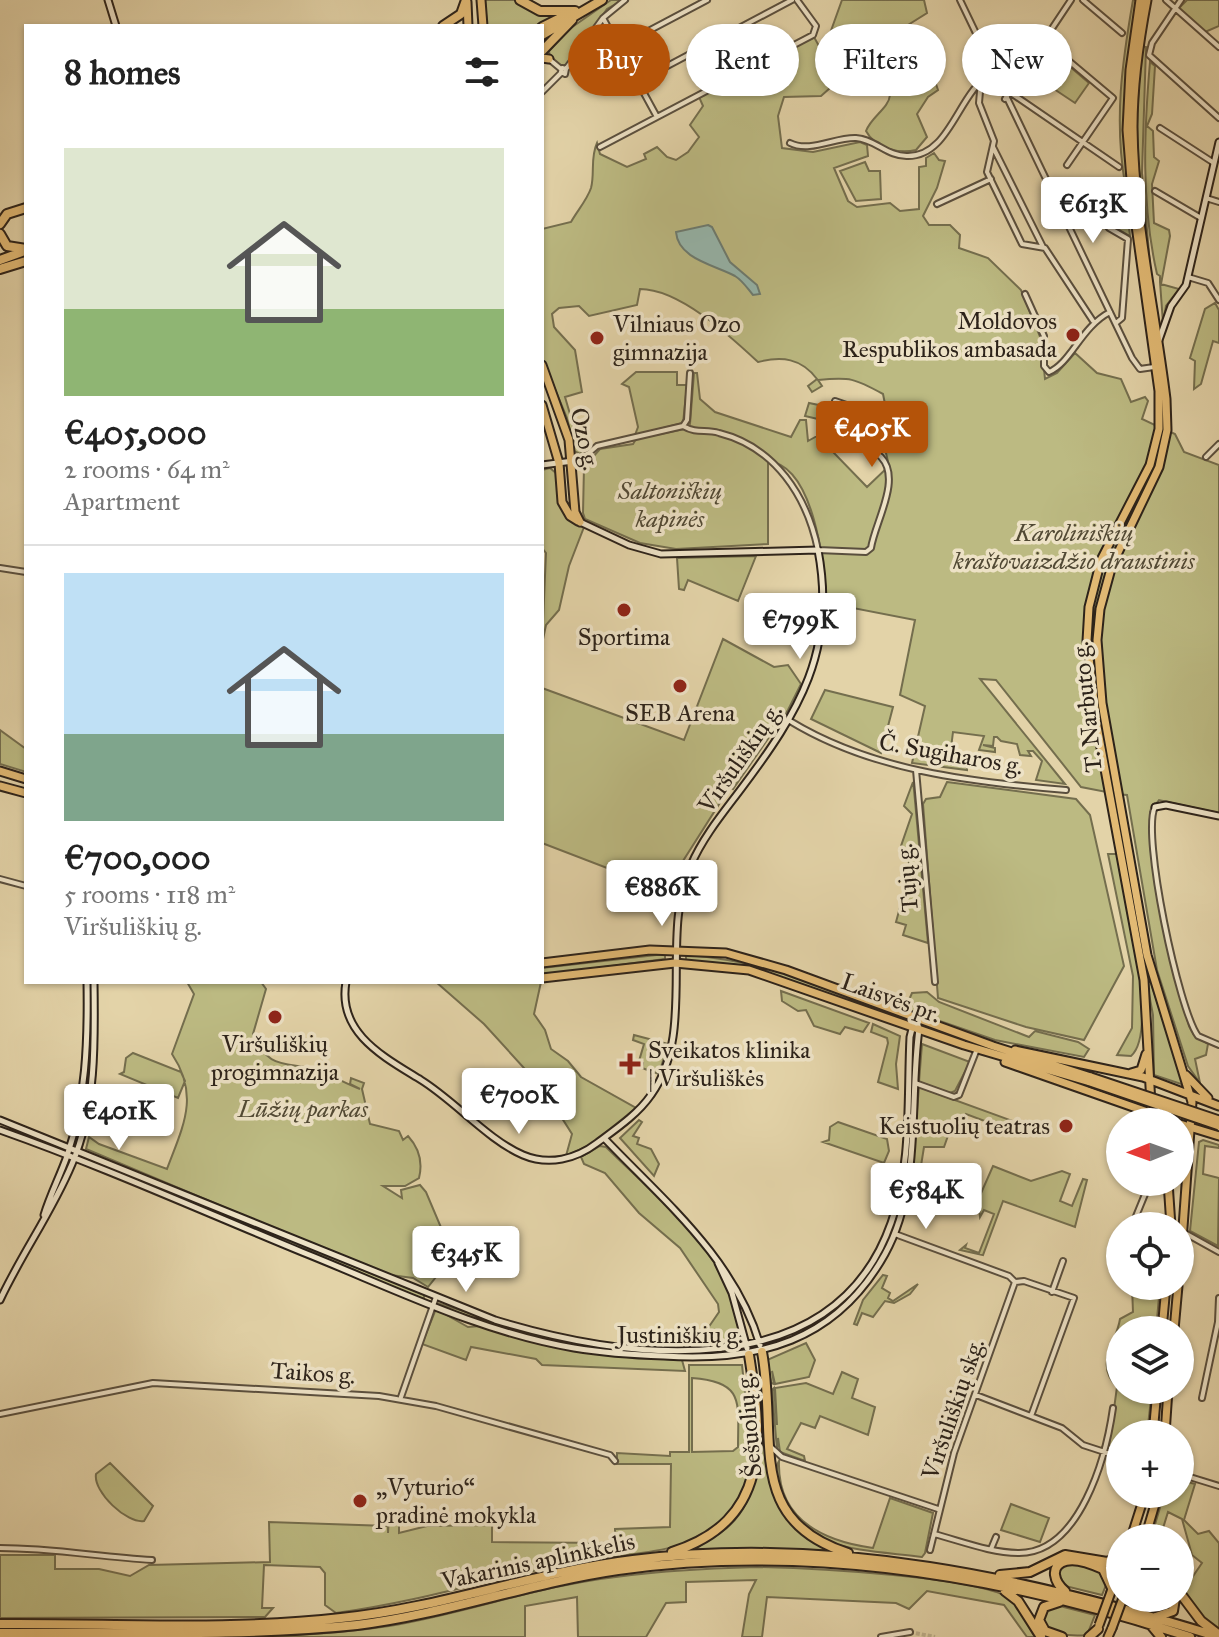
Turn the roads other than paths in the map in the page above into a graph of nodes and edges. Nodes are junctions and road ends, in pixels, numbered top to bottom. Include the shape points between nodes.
1 (108, 0) edge
2 (467, 0) edge
3 (481, 0) edge
4 (520, 0) edge
5 (593, 0) edge
6 (602, 0) edge
7 (625, 0) edge
8 (707, 0) edge
9 (795, 0) edge
10 (960, 0) edge
11 (1071, 0) edge
12 (1083, 0) edge
13 (1140, 0) edge
14 (1150, 0) edge
15 (1166, 0) edge
16 (1181, 0) edge
17 (1175, 9) junction
18 (575, 13) junction
19 (464, 14) junction
20 (603, 18) junction
21 (115, 24) edge
22 (446, 24) edge
23 (467, 24) edge
24 (481, 24) edge
25 (482, 24) edge
26 (607, 24) edge
27 (662, 24) edge
28 (971, 24) edge
29 (1055, 24) edge
30 (544, 26) edge
31 (1122, 33) dead end
32 (544, 34) edge
33 (1219, 47) edge
34 (546, 48) edge
35 (546, 59) edge
36 (1072, 64) edge
37 (670, 65) edge
38 (563, 70) junction
39 (544, 89) edge
40 (646, 96) edge
41 (967, 96) edge
42 (980, 96) edge
43 (1004, 96) edge
44 (1008, 96) edge
45 (1015, 96) edge
46 (1005, 99) junction
47 (657, 117) junction
48 (1219, 118) edge
49 (1160, 128) dead end
50 (1083, 142) junction
51 (1219, 142) edge
52 (790, 143) dead end
53 (600, 147) dead end
54 (993, 147) junction
55 (1214, 163) junction
56 (1067, 165) dead end
57 (1119, 167) dead end
58 (991, 179) junction
59 (1155, 191) dead end
60 (1080, 197) dead end
61 (1206, 198) junction
62 (1219, 202) edge
63 (937, 204) dead end
64 (24, 206) edge
65 (24, 207) edge
66 (0, 214) edge
67 (1202, 218) junction
68 (0, 224) edge
69 (0, 234) edge
70 (1043, 247) junction
71 (24, 249) edge
72 (24, 250) edge
73 (0, 260) edge
74 (24, 262) edge
75 (0, 269) edge
76 (1188, 277) junction
77 (1025, 294) dead end
78 (1219, 300) edge
79 (1110, 312) junction
80 (1093, 321) junction
81 (1116, 323) junction
82 (1156, 343) junction
83 (1156, 367) junction
84 (544, 371) edge
85 (690, 373) dead end
86 (835, 401) dead end
87 (544, 412) edge
88 (683, 426) junction
89 (1219, 444) edge
90 (1206, 457) dead end
91 (573, 461) junction
92 (559, 463) junction
93 (544, 465) edge
94 (580, 522) junction
95 (818, 550) junction
96 (0, 568) edge
97 (24, 572) edge
98 (790, 721) junction
99 (916, 770) junction
100 (0, 771) edge
101 (24, 778) edge
102 (0, 786) edge
103 (1066, 790) dead end
104 (24, 792) edge
105 (1155, 807) joint
106 (1219, 816) edge
107 (0, 879) edge
108 (24, 885) edge
109 (675, 949) junction
110 (544, 963) edge
111 (675, 963) junction
112 (544, 978) edge
113 (935, 982) dead end
114 (87, 984) edge
115 (94, 984) edge
116 (346, 984) edge
117 (915, 1017) junction
118 (915, 1028) junction
119 (1149, 1040) junction
120 (1219, 1045) edge
121 (985, 1049) junction
122 (1181, 1066) junction
123 (1129, 1073) junction
124 (1148, 1078) junction
125 (915, 1083) junction
126 (1174, 1087) junction
127 (1190, 1094) junction
128 (1149, 1102) junction
129 (1217, 1105) edge
130 (1138, 1108) edge
131 (1149, 1108) edge
132 (1192, 1108) edge
133 (0, 1120) edge
134 (1219, 1123) edge
135 (1194, 1129) edge
136 (0, 1130) edge
137 (1219, 1136) edge
138 (604, 1138) junction
139 (70, 1148) junction
140 (77, 1150) junction
141 (67, 1156) junction
142 (75, 1158) junction
143 (42, 1220) junction
144 (891, 1233) junction
145 (1194, 1238) edge
146 (1219, 1252) edge
147 (714, 1255) junction
148 (1063, 1261) dead end
149 (1015, 1282) junction
150 (1052, 1292) junction
151 (436, 1297) junction
152 (1219, 1298) edge
153 (0, 1300) edge
154 (432, 1305) junction
155 (761, 1348) junction
156 (748, 1351) junction
157 (767, 1388) junction
158 (753, 1390) junction
159 (976, 1395) junction
160 (401, 1398) junction
161 (1202, 1398) dead end
162 (1113, 1408) dead end
163 (0, 1414) edge
164 (1031, 1416) junction
165 (771, 1447) junction
166 (1103, 1451) junction
167 (1106, 1452) edge
168 (782, 1457) junction
169 (615, 1461) dead end
170 (771, 1467) junction
171 (1194, 1478) edge
172 (1219, 1486) edge
173 (938, 1509) junction
174 (934, 1534) junction
175 (996, 1537) dead end
176 (0, 1548) edge
177 (991, 1549) junction
178 (930, 1550) dead end
179 (660, 1557) junction
180 (860, 1557) junction
181 (152, 1560) dead end
182 (1106, 1562) edge
183 (988, 1576) junction
184 (1106, 1576) edge
185 (1000, 1587) junction
186 (1066, 1597) junction
187 (1106, 1606) edge
188 (1118, 1612) edge
189 (1171, 1612) edge
190 (1194, 1612) edge
191 (1153, 1621) junction
192 (0, 1624) edge
193 (1097, 1630) edge
194 (910, 1632) dead end
195 (0, 1633) edge
196 (1111, 1633) edge
197 (1039, 1636) edge
198 (1219, 1636) edge
199 (881, 1637) edge
200 (1062, 1637) edge
201 (1089, 1637) edge
202 (1161, 1637) edge
203 (1190, 1637) edge

1 - 21 main road
2 - 19 highway
3 - 25 main road
4 - 18 highway via 540,11
5 - 18 highway
6 - 18 highway
7 - 20 street
8 - 27 street
9 - 37 street
9 - 47 street via 817,30
10 - 28 street
11 - 29 street
12 - 31 street
13 - 82 main road, T. Narbuto g. via 1127,130 1131,190
14 - 82 main road, T. Narbuto g. via 1135,81 1133,130
15 - 17 street
16 - 17 street
17 - 33 street
17 - 48 street via 1150,47 1150,58
18 - 30 highway
18 - 32 highway
18 - 34 highway
19 - 22 highway
19 - 23 main road
19 - 24 main road
20 - 26 street
20 - 38 street
34 - 35 highway
35 - 38 street
36 - 50 street via 1113,98
38 - 39 street
40 - 47 street
41 - 52 street via 940,140 920,155 893,154 855,138 807,146
42 - 54 street
43 - 46 street
44 - 46 street
45 - 50 street
46 - 79 street
47 - 53 street
49 - 55 street
50 - 56 street
50 - 57 street
51 - 55 main road
54 - 58 street via 987,168
54 - 70 street
55 - 61 main road
58 - 63 street
58 - 70 street via 1022,244
59 - 67 street
60 - 81 street via 1109,228 1128,239 1126,295
61 - 62 street
61 - 67 main road
64 - 66 highway via 13,205
65 - 68 highway via 7,214
67 - 76 main road
69 - 71 highway via 7,246
70 - 80 street
72 - 73 highway
74 - 75 highway
76 - 78 street via 1208,283
76 - 82 main road
77 - 80 street via 1044,336 1044,366 1049,372
79 - 80 street
79 - 81 street
81 - 83 street via 1138,368
82 - 83 main road, T. Narbuto g.
82 - 122 main road, T. Narbuto g. via 1167,416 1163,452 1107,581 1097,655 1147,955
83 - 119 main road, T. Narbuto g. via 1160,414 1154,450 1101,560 1087,641 1095,714 1144,980
84 - 91 main road, Ozo g.
85 - 88 street
86 - 95 street via 855,408 860,444 883,459 889,477 871,548
87 - 92 main road, Ozo g.
88 - 91 street via 597,446
88 - 95 street via 720,433 763,452 798,492
89 - 90 street
91 - 92 main road
91 - 94 main road, Ozo g.
92 - 93 main road
92 - 94 main road, Ozo g. via 562,502
94 - 95 main road via 661,554
95 - 98 main road, Viršuliškių g. via 821,639
96 - 97 street
98 - 99 street, Č. Sugiharos g. via 853,753
98 - 109 main road, Viršuliškių g. via 695,856 680,899
99 - 103 street, Č. Sugiharos g.
99 - 113 street, Tujų g.
100 - 101 main road
102 - 104 main road
105 - 106 main road
105 - 120 street via 1152,830 1159,897 1187,1011 1198,1036
107 - 108 street
109 - 110 main road, Laisvės pr.
109 - 111 main road, Viršuliškių g.
109 - 117 main road, Laisvės pr. via 750,958
111 - 112 main road, Laisvės pr.
111 - 118 main road, Laisvės pr. via 724,966 781,979
111 - 138 main road, Viršuliškių g. via 672,1037 662,1077 643,1105
114 - 139 main road via 85,1074
115 - 140 main road via 92,1077
116 - 138 main road, Viršuliškių g. via 349,1018 371,1047 452,1100 517,1152 562,1160
117 - 118 main road, Justiniškių g.
117 - 121 main road, Laisvės pr.
118 - 121 main road, Laisvės pr.
118 - 125 main road, Justiniškių g.
118 - 144 main road, Justiniškių g. via 903,1165
119 - 123 main road via 1142,1068
119 - 124 main road, T. Narbuto g.
121 - 123 main road, Laisvės pr.
121 - 125 street via 959,1095
121 - 130 main road via 1003,1061
121 - 134 main road, Laisvės pr., bridge
122 - 127 main road, T. Narbuto g.
122 - 129 main road
123 - 124 main road, Laisvės pr.
124 - 126 main road, Laisvės pr.
124 - 128 main road, T. Narbuto g.
125 - 144 main road, Justiniškių g. via 906,1188
126 - 127 main road, Laisvės pr.
126 - 128 main road via 1156,1089
127 - 129 main road, Laisvės pr.
127 - 132 main road, T. Narbuto g.
128 - 131 main road, T. Narbuto g.
133 - 139 main road, Justiniškių g.
135 - 137 main road
136 - 141 main road, Justiniškių g.
138 - 147 main road, Šešuolių g.
139 - 140 main road, Justiniškių g.
139 - 141 main road
140 - 142 main road
140 - 151 main road, Justiniškių g.
141 - 142 main road, Justiniškių g.
141 - 143 main road
142 - 143 main road
142 - 154 main road, Justiniškių g.
143 - 153 main road
144 - 149 street
144 - 155 main road, Justiniškių g. via 876,1269 837,1313 804,1334
145 - 146 street
147 - 155 main road, Šešuolių g. via 740,1292
147 - 156 main road, Šešuolių g. via 732,1293
148 - 150 street
149 - 150 street
149 - 159 street, Viršuliškių skg.
150 - 164 street via 1074,1298
151 - 154 street
151 - 156 main road, Justiniškių g. via 525,1329 577,1340
152 - 161 street
154 - 156 main road, Justiniškių g. via 499,1330 573,1348 686,1358
154 - 160 street
155 - 156 main road, Justiniškių g.
155 - 157 highway, Šešuolių g.
156 - 158 highway, Šešuolių g.
157 - 158 highway via 759,1385
157 - 165 highway, Šešuolių g.
158 - 179 highway, Šešuolių g. via 755,1455 743,1503 713,1536
159 - 164 street
159 - 173 street, Viršuliškių skg.
160 - 163 street, Taikos g. via 153,1383
160 - 169 street, Taikos g. via 610,1455
162 - 166 street
164 - 166 street
165 - 168 street
165 - 170 highway, Šešuolių g.
166 - 167 street
166 - 177 street via 1078,1516 1063,1536 1028,1553
168 - 170 street
168 - 173 street
170 - 180 highway, Šešuolių g. via 775,1493 796,1527 819,1543
171 - 172 street
173 - 174 street, Viršuliškių skg.
174 - 177 street
174 - 178 street, Viršuliškių skg.
175 - 177 street
176 - 181 street via 56,1548 72,1555
179 - 180 highway, Vakarinis aplinkkelis
179 - 192 highway, Vakarinis aplinkkelis via 565,1571 430,1605 338,1619
180 - 183 highway, Vakarinis aplinkkelis
182 - 183 highway via 1065,1555 1030,1572
183 - 186 highway, Vakarinis aplinkkelis
184 - 186 highway via 1103,1569 1069,1560 1060,1564 1056,1582
185 - 186 highway, Vakarinis aplinkkelis
185 - 195 highway, Vakarinis aplinkkelis via 859,1566 721,1562 592,1574 441,1611 340,1627
185 - 197 highway via 1018,1601
186 - 191 highway, Vakarinis aplinkkelis
186 - 200 highway via 1039,1615 1045,1631
187 - 193 main road, bridge
188 - 196 main road, bridge
189 - 191 highway
190 - 198 highway
191 - 198 highway, Vakarinis aplinkkelis
191 - 202 highway
191 - 203 highway, Vakarinis aplinkkelis
193 - 201 highway
194 - 199 street

